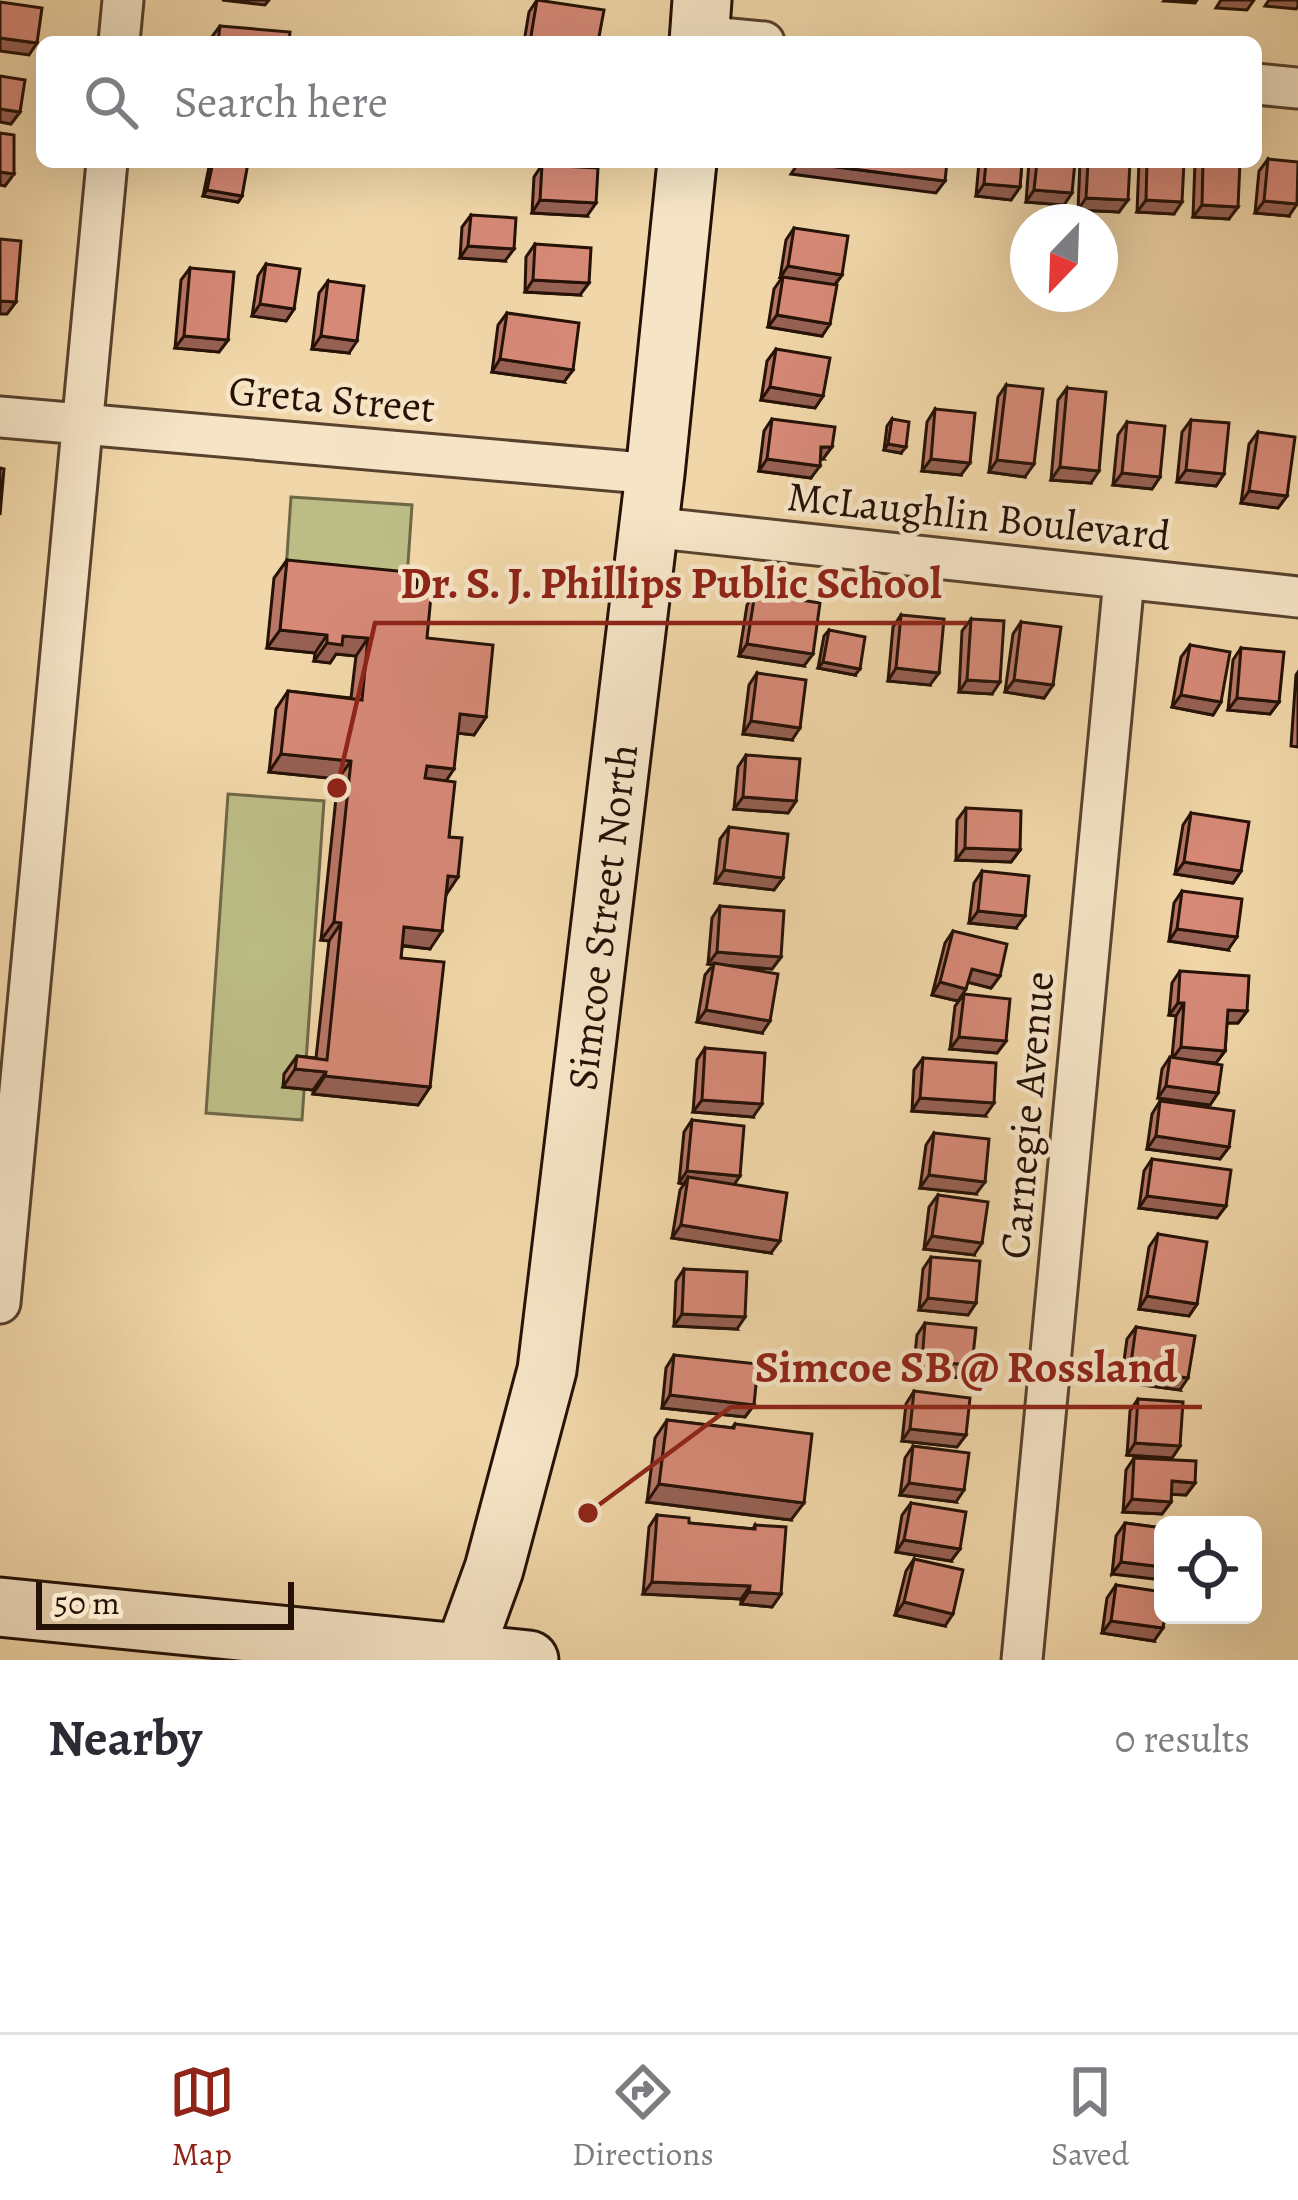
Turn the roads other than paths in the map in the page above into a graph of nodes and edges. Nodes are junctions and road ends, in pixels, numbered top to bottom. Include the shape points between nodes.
1 (123, 0) edge
2 (700, 26) edge
3 (120, 36) edge
4 (740, 36) edge
5 (1262, 85) edge
6 (1298, 88) edge
7 (106, 168) edge
8 (686, 168) edge
9 (0, 417) edge
10 (82, 425) junction
11 (652, 500) junction
12 (1124, 579) junction
13 (1298, 598) edge
14 (0, 1304) edge
15 (0, 1606) edge
16 (462, 1655) edge
17 (529, 1660) edge
18 (1022, 1660) edge

1 - 3 street
2 - 4 street
5 - 6 street
7 - 10 street
8 - 11 main road, Simcoe Street North
9 - 10 street, Greta Street
10 - 11 street, Greta Street
10 - 14 street
11 - 12 street, McLaughlin Boulevard
11 - 16 main road, Simcoe Street North via 547,1370 494,1569
12 - 13 street, McLaughlin Boulevard
12 - 18 street, Carnegie Avenue
15 - 16 main road
16 - 17 main road

